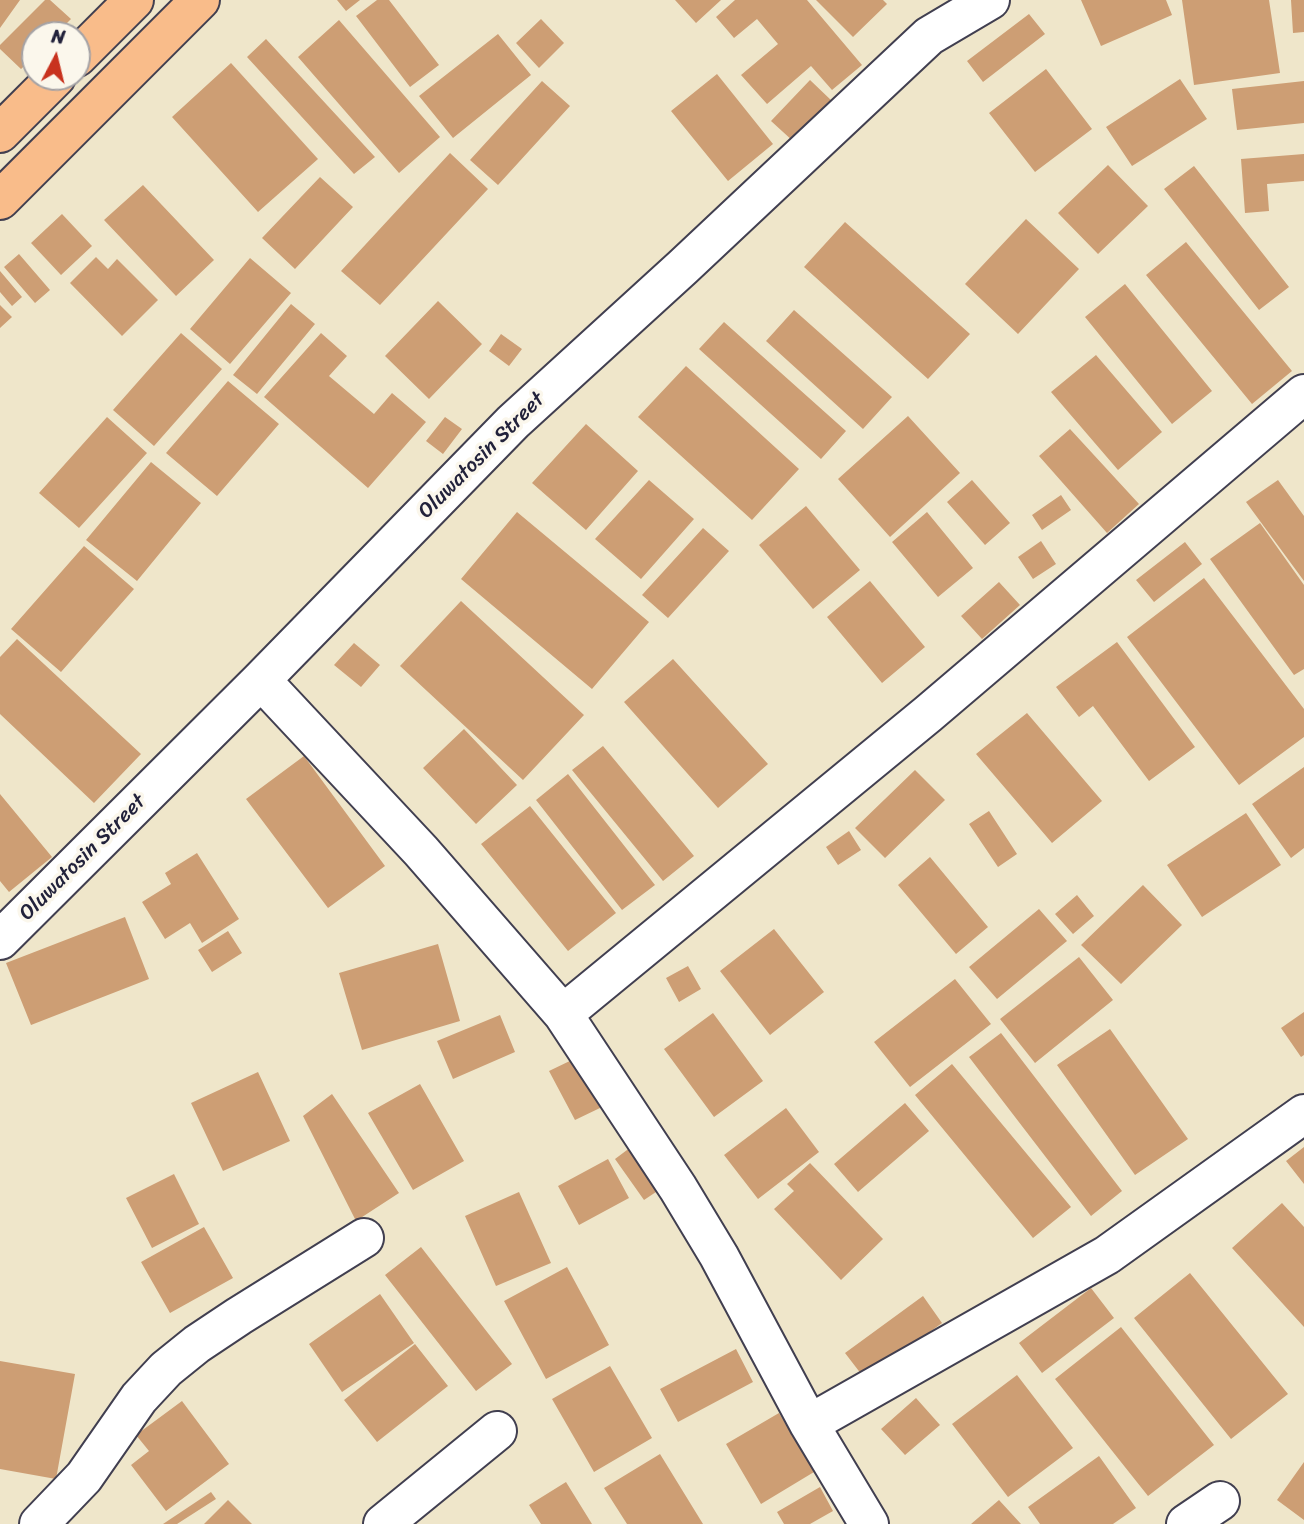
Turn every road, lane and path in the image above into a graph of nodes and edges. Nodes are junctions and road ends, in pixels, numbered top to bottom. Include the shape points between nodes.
1 (134, 0) edge
2 (200, 0) edge
3 (990, 0) edge
4 (91, 43) edge
5 (42, 91) edge
6 (13, 120) edge
7 (60, 139) junction
8 (0, 200) edge
9 (1304, 394) edge
10 (261, 680) junction
11 (0, 940) edge
12 (563, 1014) junction
13 (1304, 1114) edge
14 (364, 1238) dead end
15 (809, 1424) junction
16 (497, 1431) dead end
17 (1220, 1502) dead end
18 (39, 1524) edge
19 (383, 1524) edge
20 (869, 1524) edge
21 (1186, 1524) edge

1 - 4 main road
2 - 7 main road
3 - 10 street, Oluwatosin Street via 929,36 513,422
5 - 6 main road
6 - 7 main road
7 - 8 main road
9 - 12 street via 928,715
10 - 11 street, Oluwatosin Street
10 - 12 street via 421,851
12 - 15 street via 719,1256
13 - 15 street via 1107,1255
14 - 18 street via 239,1316 166,1369 139,1398 85,1477
15 - 20 street
16 - 19 street
17 - 21 street

